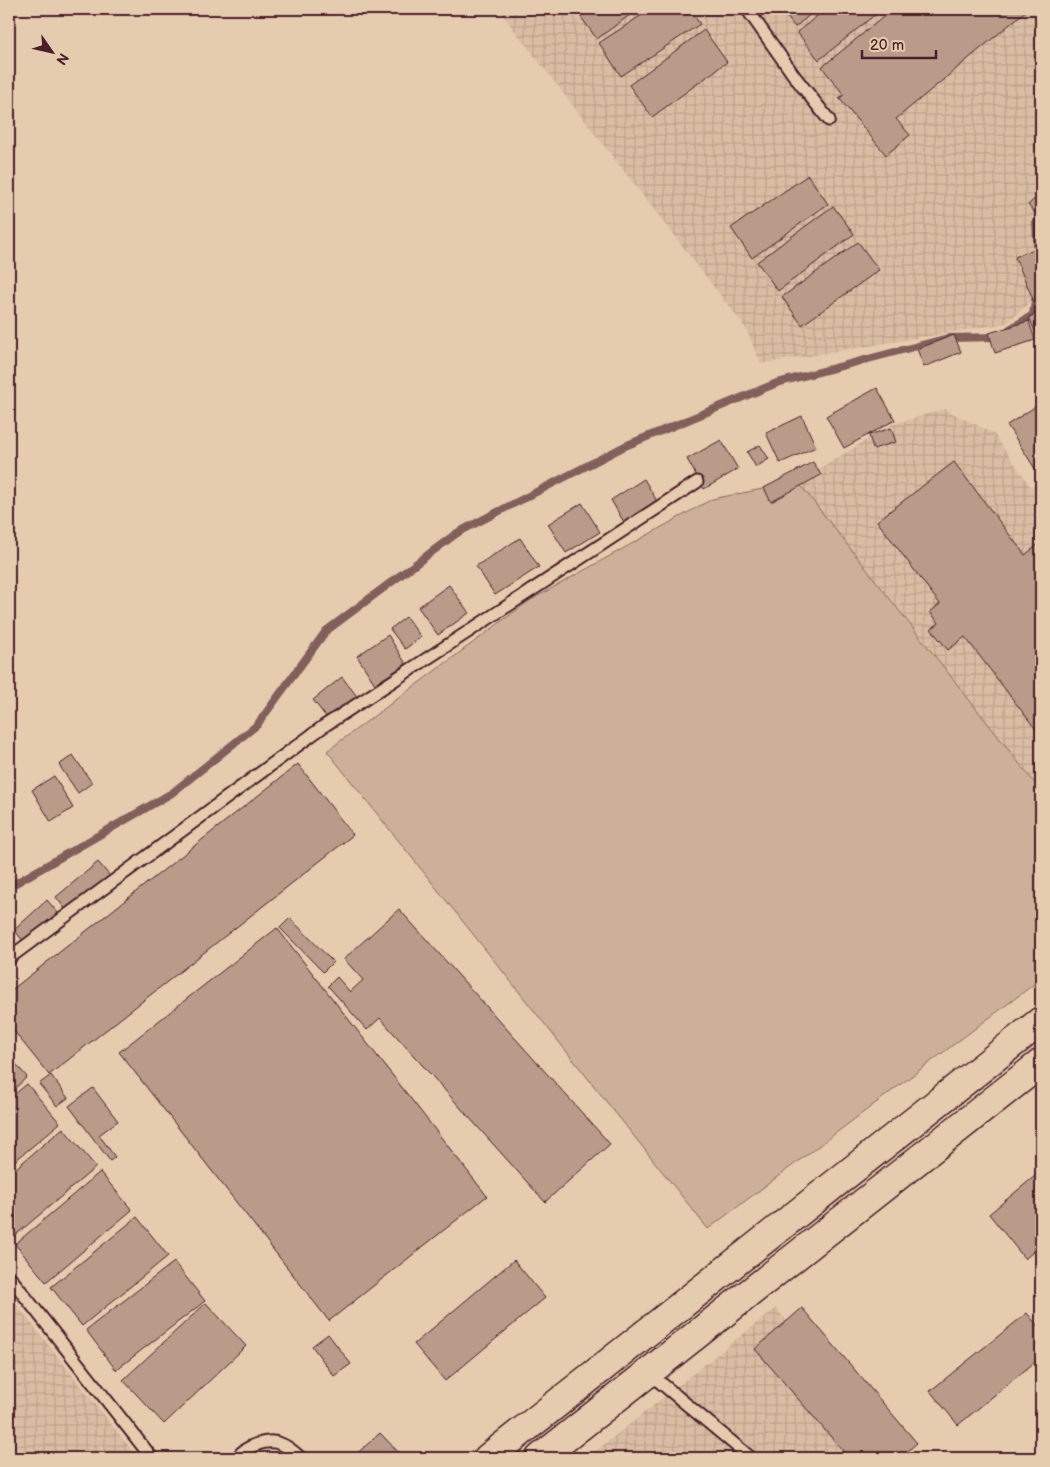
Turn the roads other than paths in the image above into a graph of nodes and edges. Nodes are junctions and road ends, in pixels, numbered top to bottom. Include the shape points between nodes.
1 (747, 9) edge
2 (829, 120) dead end
3 (697, 482) dead end
4 (9, 958) edge
5 (1041, 1021) edge
6 (1041, 1063) edge
7 (9, 1276) edge
8 (649, 1373) junction
9 (152, 1458) edge
10 (237, 1458) edge
11 (301, 1458) edge
12 (488, 1458) edge
13 (540, 1458) edge
14 (751, 1458) edge

1 - 2 lane
3 - 4 lane via 324,726
5 - 12 street
6 - 8 street
7 - 9 lane
8 - 13 street
8 - 14 lane
10 - 11 lane via 250,1447 264,1442 279,1443

